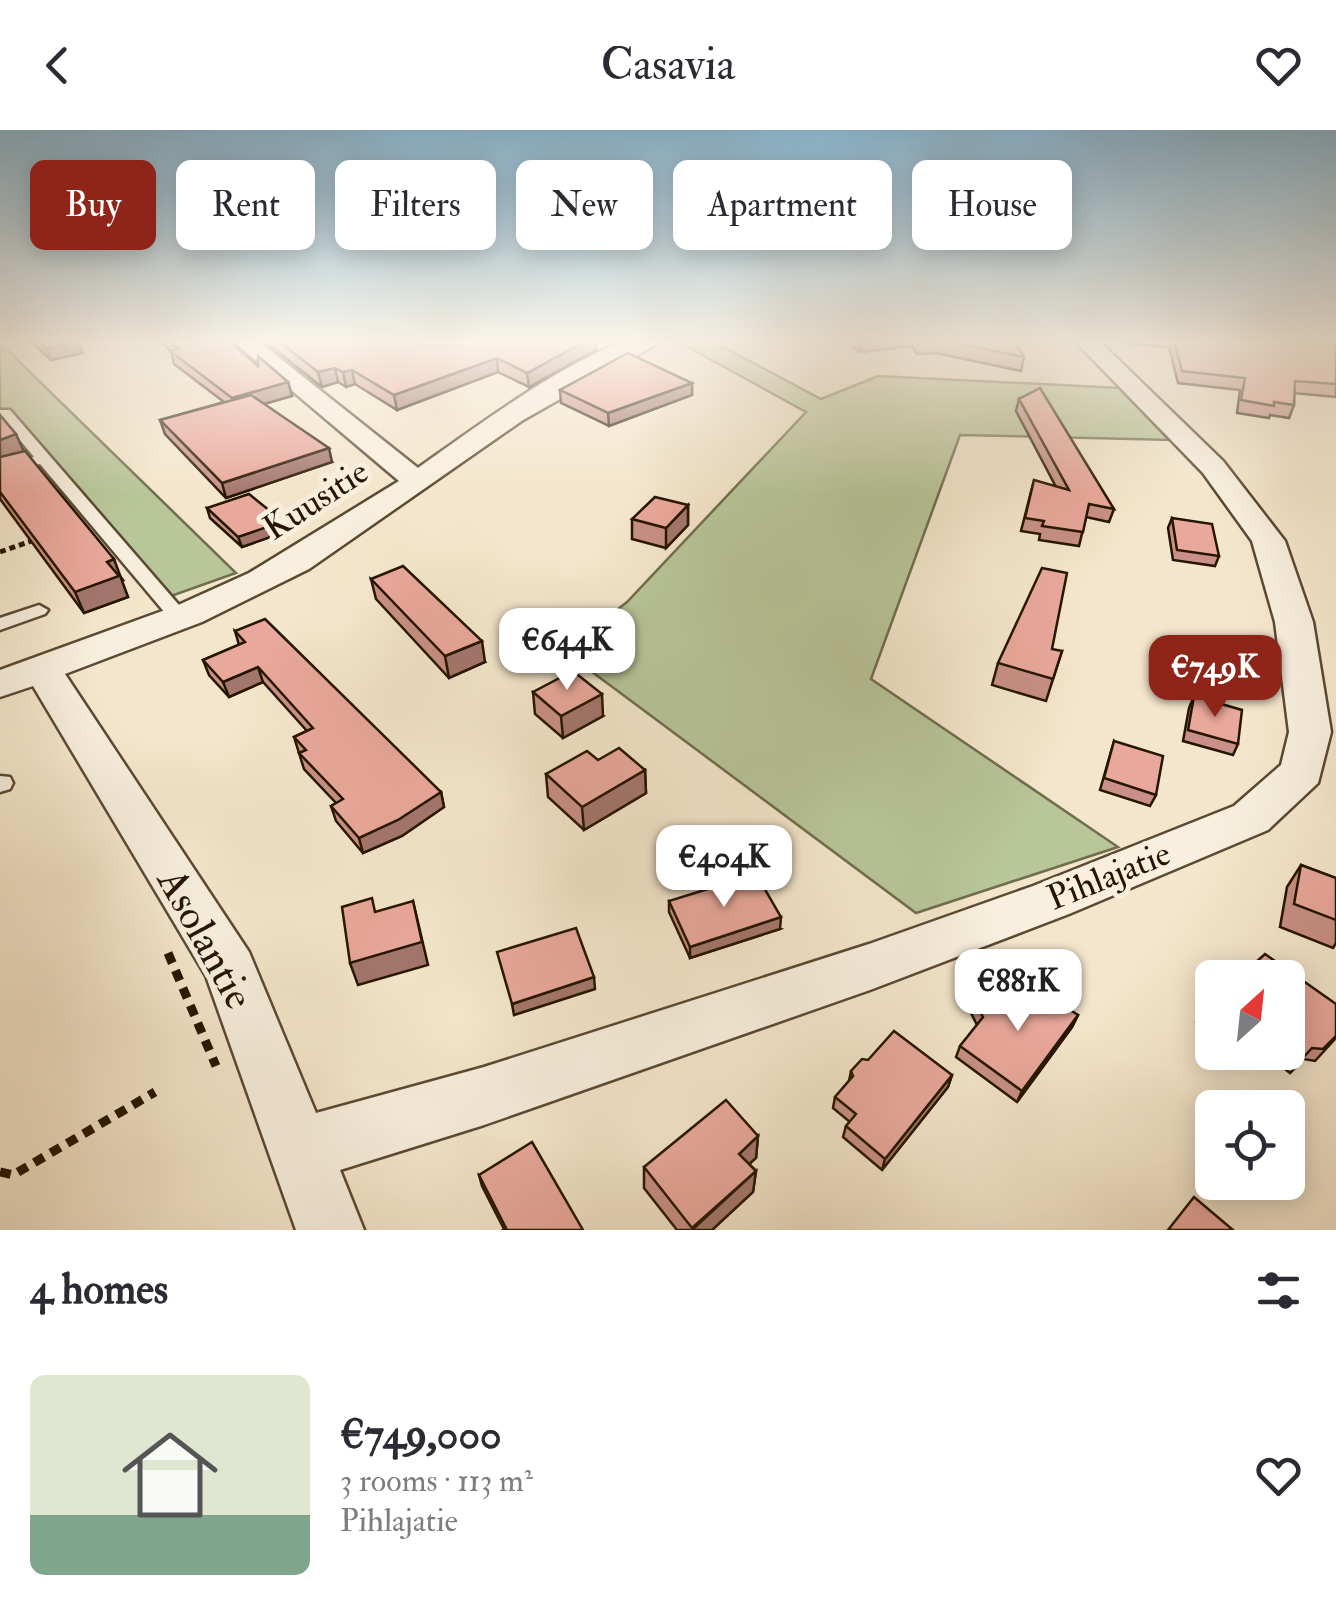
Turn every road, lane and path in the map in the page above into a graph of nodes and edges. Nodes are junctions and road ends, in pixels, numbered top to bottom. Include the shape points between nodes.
1 (305, 391) edge
2 (549, 391) edge
3 (1137, 391) edge
4 (5, 414) edge
5 (43, 459) junction
6 (0, 470) edge
7 (420, 479) junction
8 (96, 520) junction
9 (0, 552) edge
10 (39, 610) dead end
11 (178, 616) junction
12 (0, 624) edge
13 (21, 676) edge
14 (166, 948) dead end
15 (219, 1072) dead end
16 (154, 1092) dead end
17 (302, 1148) junction
18 (0, 1172) edge
19 (330, 1230) edge

1 - 7 street
2 - 7 street, Kuusitie
3 - 17 street, Pihlajatie via 1213,467 1268,541 1294,622 1310,732 1302,772 1251,818 1051,900 503,1090
4 - 5 lane
5 - 6 lane
5 - 8 lane
7 - 11 street, Kuusitie via 300,560
8 - 9 path
8 - 11 lane
10 - 12 lane
11 - 13 street, Kuusitie
13 - 17 street, Asolantie via 230,968
14 - 15 path
16 - 18 path via 13,1175
17 - 19 street, Asolantie

